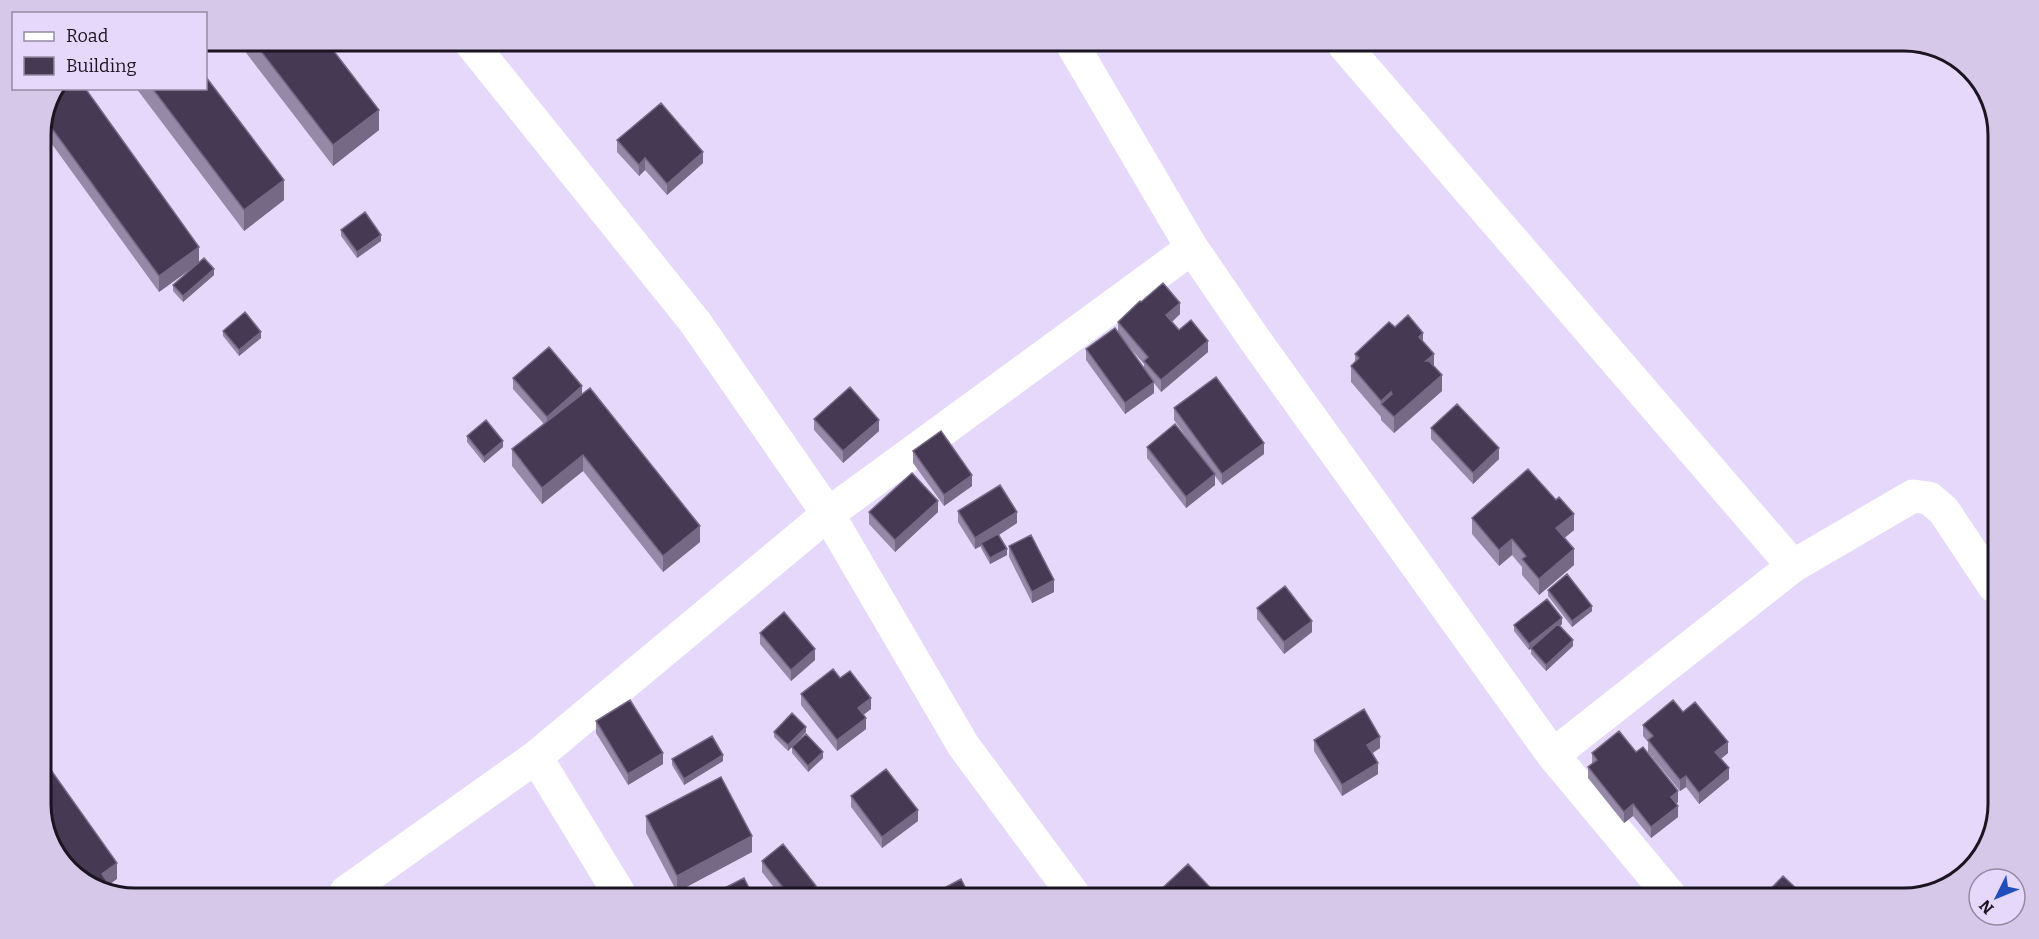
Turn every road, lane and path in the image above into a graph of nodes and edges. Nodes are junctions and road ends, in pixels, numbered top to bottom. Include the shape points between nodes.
1 (477, 51) edge
2 (1076, 51) edge
3 (1349, 51) edge
4 (1192, 248) junction
5 (828, 514) junction
6 (1793, 566) junction
7 (1988, 577) edge
8 (1553, 755) junction
9 (536, 757) junction
10 (352, 888) edge
11 (616, 888) edge
12 (1069, 888) edge
13 (1664, 888) edge

1 - 5 street via 695,322
2 - 4 street
3 - 6 street
4 - 5 street
4 - 8 street
5 - 9 street
5 - 12 street via 963,745
6 - 7 street via 1913,496 1929,498 1944,511
6 - 8 street
8 - 13 street
9 - 10 street
9 - 11 street

